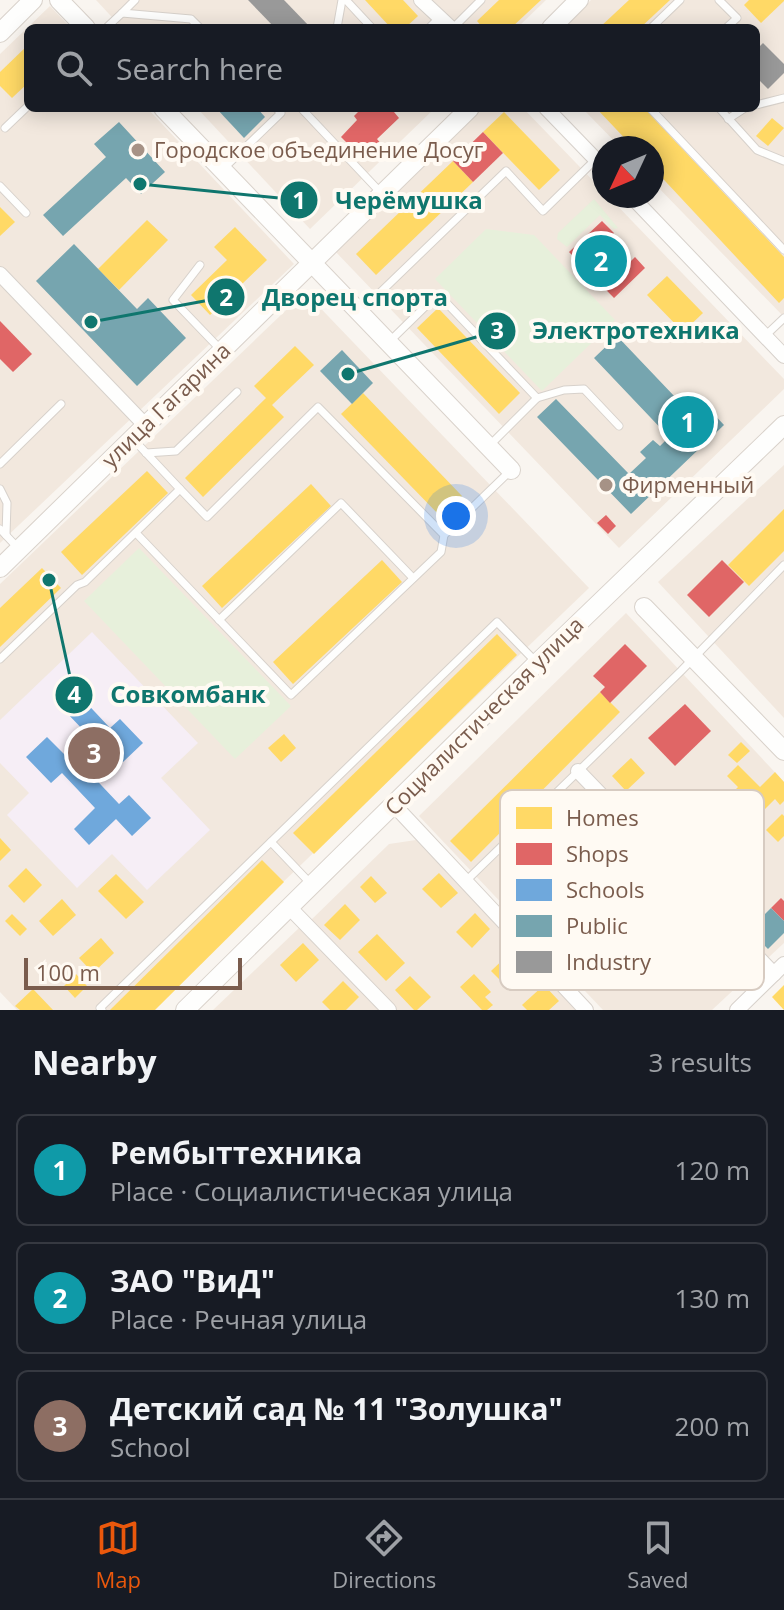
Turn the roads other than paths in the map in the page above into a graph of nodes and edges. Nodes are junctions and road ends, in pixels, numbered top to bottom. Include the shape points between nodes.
1 (33, 0) edge
2 (59, 0) edge
3 (135, 0) edge
4 (344, 0) edge
5 (421, 0) edge
6 (481, 0) edge
7 (579, 0) edge
8 (680, 0) edge
9 (719, 0) edge
10 (122, 13) junction
11 (82, 24) edge
12 (110, 24) edge
13 (196, 24) edge
14 (338, 24) edge
15 (368, 24) edge
16 (441, 24) edge
17 (446, 24) edge
18 (555, 24) edge
19 (655, 24) edge
20 (730, 24) edge
21 (0, 33) edge
22 (784, 98) edge
23 (760, 104) edge
24 (24, 109) edge
25 (167, 112) edge
26 (279, 112) edge
27 (305, 112) edge
28 (466, 112) edge
29 (557, 112) edge
30 (654, 112) edge
31 (722, 112) edge
32 (739, 112) edge
33 (728, 119) junction
34 (2, 128) edge
35 (592, 154) edge
36 (783, 158) edge
37 (223, 170) junction
38 (592, 171) edge
39 (0, 186) edge
40 (382, 194) junction
41 (642, 208) edge
42 (26, 213) dead end
43 (784, 250) edge
44 (312, 263) junction
45 (200, 265) dead end
46 (0, 274) edge
47 (360, 312) junction
48 (784, 318) edge
49 (765, 336) junction
50 (389, 342) junction
51 (222, 351) junction
52 (784, 356) edge
53 (237, 392) dead end
54 (537, 398) junction
55 (61, 404) dead end
56 (784, 425) edge
57 (619, 426) dead end
58 (139, 432) junction
59 (488, 446) junction
60 (146, 453) junction
61 (0, 464) edge
62 (511, 470) joint
63 (0, 489) edge
64 (180, 489) junction
65 (3, 532) edge
66 (136, 533) junction
67 (444, 535) junction
68 (20, 549) junction
69 (784, 565) edge
70 (0, 568) edge
71 (413, 578) junction
72 (644, 607) dead end
73 (219, 620) junction
74 (694, 657) junction
75 (0, 659) edge
76 (537, 663) junction
77 (784, 751) edge
78 (578, 771) junction
79 (559, 790) edge
80 (597, 790) edge
81 (394, 805) junction
82 (271, 842) junction
83 (500, 848) edge
84 (466, 881) junction
85 (312, 885) junction
86 (289, 907) junction
87 (500, 918) edge
88 (764, 954) edge
89 (779, 969) edge
90 (764, 984) edge
91 (567, 990) edge
92 (757, 990) edge
93 (187, 1009) edge
94 (102, 1010) edge
95 (389, 1010) edge
96 (586, 1010) edge
97 (737, 1010) edge

1 - 21 main road
2 - 11 main road
3 - 10 lane
4 - 14 lane
4 - 15 lane
5 - 16 street
6 - 17 lane
7 - 18 main road
8 - 19 lane
9 - 20 lane via 737,18
10 - 12 lane
10 - 13 lane via 191,19
22 - 23 lane
24 - 34 lane
25 - 37 main road
26 - 37 lane
27 - 40 lane
28 - 40 main road, улица Гагарина
29 - 35 street
30 - 43 lane
31 - 33 lane
32 - 33 lane
33 - 36 lane via 757,150
37 - 44 main road
38 - 47 lane via 543,211 506,171
39 - 42 lane
40 - 44 main road, улица Гагарина
41 - 49 street
44 - 47 main road
44 - 51 main road, улица Гагарина
45 - 51 lane via 173,300
46 - 58 street
47 - 50 main road
48 - 49 lane
49 - 52 street
50 - 54 lane via 438,294
50 - 59 main road
51 - 58 main road, улица Гагарина
53 - 60 lane via 176,451
54 - 57 lane via 584,389
54 - 59 lane
55 - 61 lane
56 - 76 main road, Социалистическая улица
58 - 60 lane
58 - 68 main road, улица Гагарина
59 - 62 main road
60 - 64 lane
62 - 67 lane
63 - 65 lane via 7,503
64 - 66 lane
64 - 67 lane via 207,517 318,407
65 - 68 lane
66 - 73 lane
66 - 75 lane
67 - 71 lane via 441,552
68 - 70 main road, улица Гагарина
69 - 74 lane
71 - 73 lane via 291,695
71 - 73 lane via 341,503
72 - 74 main road
74 - 77 main road
74 - 78 lane
76 - 81 main road, Социалистическая улица
76 - 82 lane via 497,622
78 - 79 lane
78 - 80 street
81 - 84 street
81 - 85 main road, Социалистическая улица
82 - 85 lane
82 - 94 lane
83 - 84 lane
84 - 87 street
85 - 86 main road, Социалистическая улица
86 - 93 main road, Социалистическая улица
86 - 95 street
88 - 89 street
89 - 90 street
91 - 96 street
92 - 97 street

